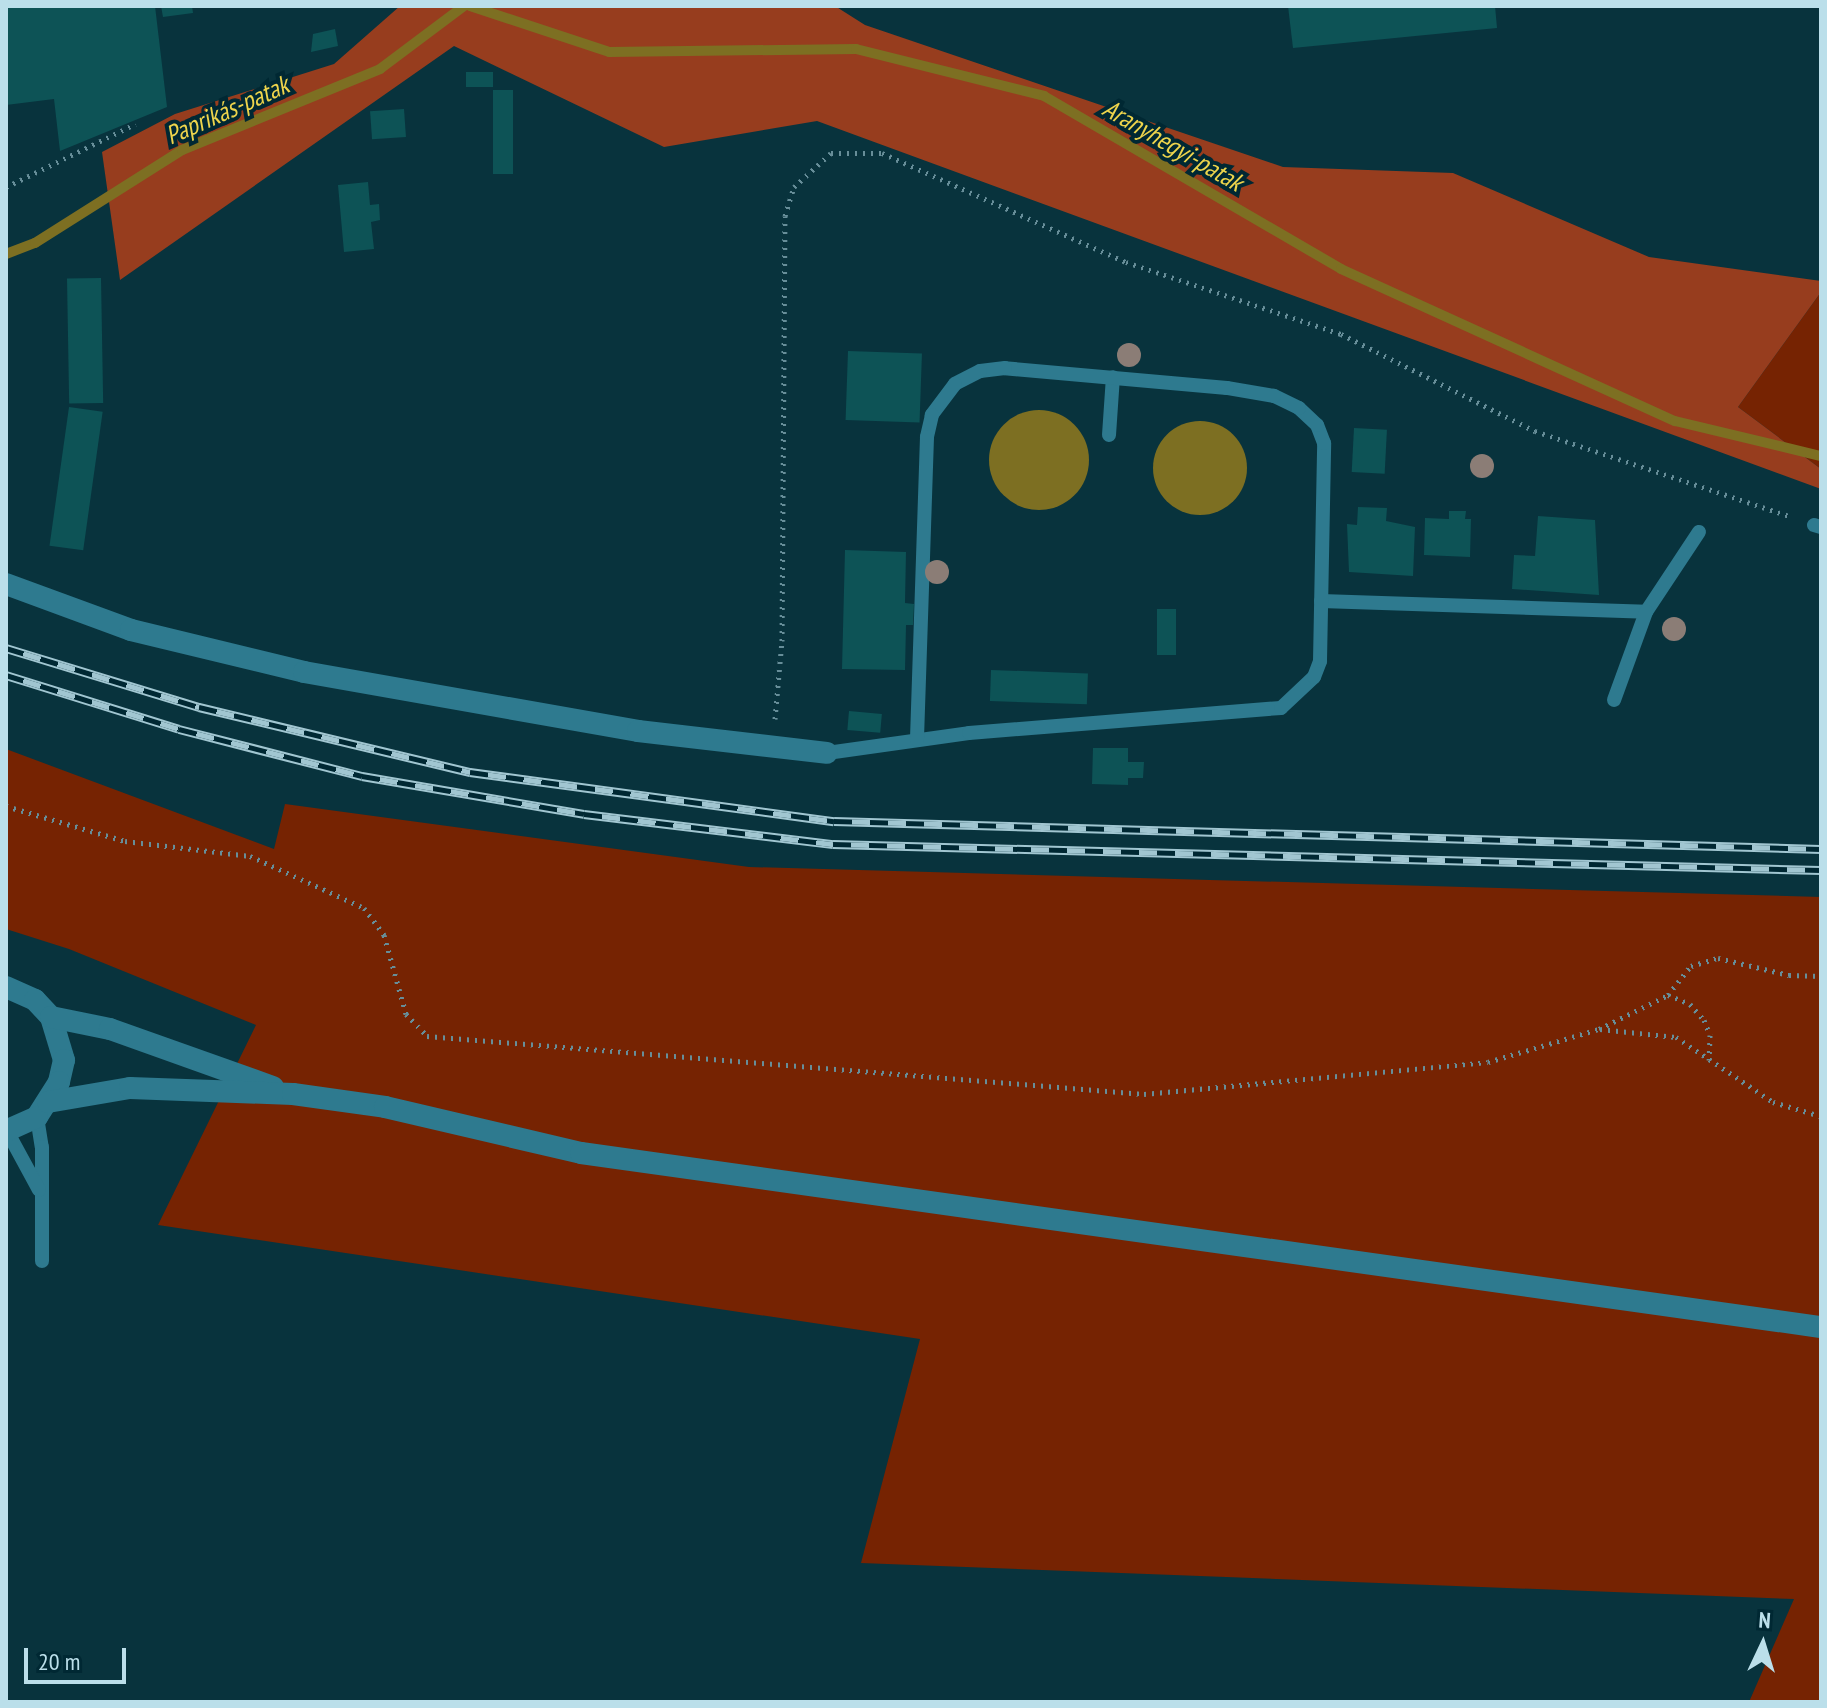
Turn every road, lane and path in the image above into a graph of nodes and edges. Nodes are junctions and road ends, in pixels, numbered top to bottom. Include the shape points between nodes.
1 (135, 124) dead end
2 (6, 187) edge
3 (1113, 377) junction
4 (1109, 435) dead end
5 (1699, 532) dead end
6 (6, 584) edge
7 (1321, 601) junction
8 (1646, 612) junction
9 (1614, 700) dead end
10 (917, 740) junction
11 (827, 753) joint
12 (6, 806) edge
13 (1821, 976) edge
14 (6, 987) edge
15 (1668, 995) junction
16 (51, 1017) junction
17 (1599, 1029) junction
18 (1709, 1060) junction
19 (293, 1094) junction
20 (42, 1110) junction
21 (1821, 1116) edge
22 (7, 1131) edge
23 (40, 1193) junction
24 (42, 1261) dead end
25 (1821, 1327) edge

1 - 2 path
3 - 4 lane
3 - 7 lane via 1274,396 1299,408 1317,425 1324,443
3 - 10 lane via 1005,368 980,371 955,384 932,415 925,473
5 - 8 lane
6 - 11 street via 131,630 376,687 638,731
7 - 8 lane
7 - 10 lane via 1320,661 1314,677 1281,708
8 - 9 lane
10 - 11 lane
12 - 17 path via 125,841 250,856 364,908 384,935 406,1014 427,1036 1144,1094 1488,1062
13 - 15 path via 1789,975 1718,958 1691,966
14 - 16 street via 35,1000
15 - 17 path
15 - 18 path via 1690,1004 1704,1020
16 - 19 street via 110,1029
16 - 20 street via 64,1060
17 - 18 path via 1676,1037
18 - 21 path via 1773,1102
19 - 20 street via 130,1088
19 - 25 street via 385,1107 581,1153
20 - 22 street
20 - 23 lane
22 - 23 lane
23 - 24 lane

